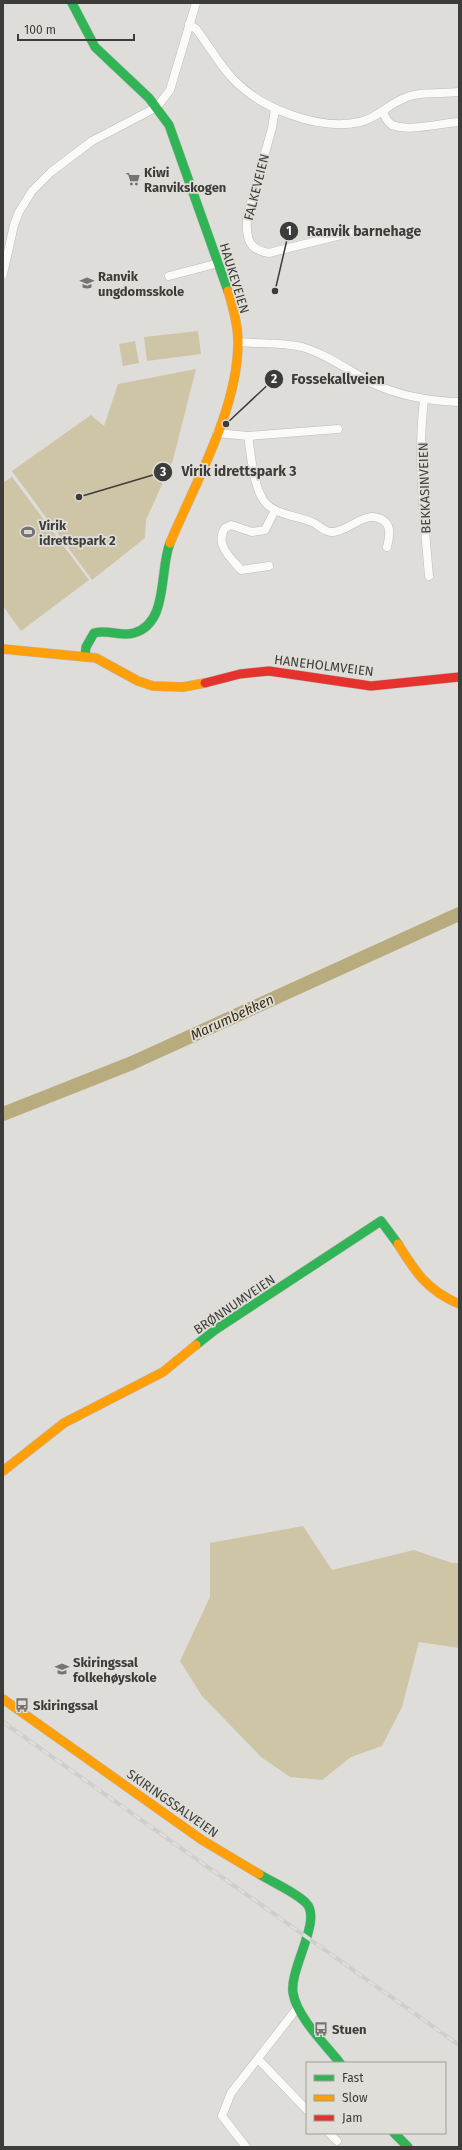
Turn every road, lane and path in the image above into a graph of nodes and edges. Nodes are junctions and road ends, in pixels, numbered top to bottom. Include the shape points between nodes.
1 (72, 3) edge
2 (196, 3) edge
3 (189, 24) junction
4 (459, 92) edge
5 (157, 107) junction
6 (274, 109) junction
7 (383, 112) junction
8 (459, 122) edge
9 (361, 233) dead end
10 (219, 263) junction
11 (3, 274) edge
12 (169, 276) dead end
13 (238, 342) junction
14 (424, 400) junction
15 (459, 402) edge
16 (338, 429) dead end
17 (217, 432) junction
18 (248, 436) junction
19 (275, 510) junction
20 (387, 547) dead end
21 (269, 566) dead end
22 (430, 576) dead end
23 (3, 648) edge
24 (84, 656) junction
25 (459, 677) edge
26 (459, 1304) edge
27 (3, 1471) edge
28 (3, 1699) edge
29 (298, 2007) junction
30 (258, 2059) junction
31 (339, 2062) edge
32 (306, 2109) edge
33 (331, 2134) edge
34 (395, 2134) edge
35 (337, 2141) dead end
36 (246, 2147) edge
37 (408, 2147) edge

1 - 5 street, HAUKEVEIEN via 95,47
2 - 3 street
3 - 5 street via 172,86
3 - 6 street via 196,29 234,80 247,92
4 - 7 street via 409,96 397,101
5 - 10 street, HAUKEVEIEN via 174,136
5 - 11 street via 92,141 41,181 19,212
6 - 7 street via 313,121 335,124 360,122
6 - 9 street, FALKEVEIEN via 272,128 247,217 246,229 252,246 256,250 269,253 349,233
7 - 8 street via 387,121 399,126 415,127
10 - 12 street
10 - 13 street, HAUKEVEIEN via 232,304
13 - 14 street via 302,347 348,368 372,383
13 - 17 street, HAUKEVEIEN via 235,375
14 - 15 street
14 - 22 street, BEKKASINVEIEN via 421,418 423,479
16 - 18 street
17 - 18 street
17 - 24 street, HAUKEVEIEN via 164,563 160,605 154,620 134,633 103,630 94,633
18 - 19 street via 259,491 265,503
19 - 20 street via 313,523 330,532 339,531 366,517 376,517 388,526
19 - 21 street via 265,530 252,532 231,525 225,528 221,538 223,548 241,570
23 - 24 street, HANEHOLMVEIEN
24 - 25 street, HANEHOLMVEIEN via 104,660 141,682 159,687 190,685 239,674 269,671 292,672 361,685
26 - 27 street, BRØNNUMVEIEN via 436,1292 422,1280 393,1233 381,1221 215,1330 163,1372 64,1422
28 - 29 street, SKIRINGSSALVEIEN via 202,1840 300,1897 310,1908 311,1922 292,1977 292,1991
29 - 30 street
29 - 31 street, SKIRINGSSALVEIEN
30 - 32 street
30 - 36 street via 231,2092 222,2116
33 - 35 street
34 - 37 street

